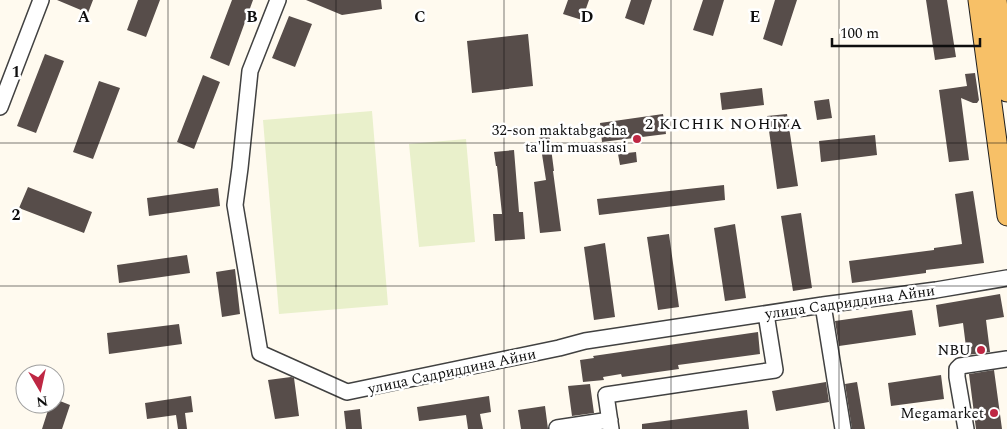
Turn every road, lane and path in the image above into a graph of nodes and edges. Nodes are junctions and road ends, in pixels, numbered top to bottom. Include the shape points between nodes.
1 (41, 0) edge
2 (278, 0) edge
3 (978, 0) edge
4 (997, 0) edge
5 (1007, 92) edge
6 (0, 107) edge
7 (1007, 216) edge
8 (1007, 278) edge
9 (823, 305) junction
10 (766, 314) junction
11 (1007, 359) edge
12 (610, 425) edge
13 (557, 428) edge
14 (843, 429) edge
15 (966, 429) edge

1 - 6 street
2 - 10 street, улица Садриддина Айни via 250,71 234,204 260,353 347,392 585,341
3 - 7 main road
4 - 5 main road
8 - 9 street, улица Садриддина Айни
9 - 10 street, улица Садриддина Айни
9 - 14 street
10 - 12 street via 775,370 606,395
11 - 15 street via 960,366 958,369
12 - 13 street

